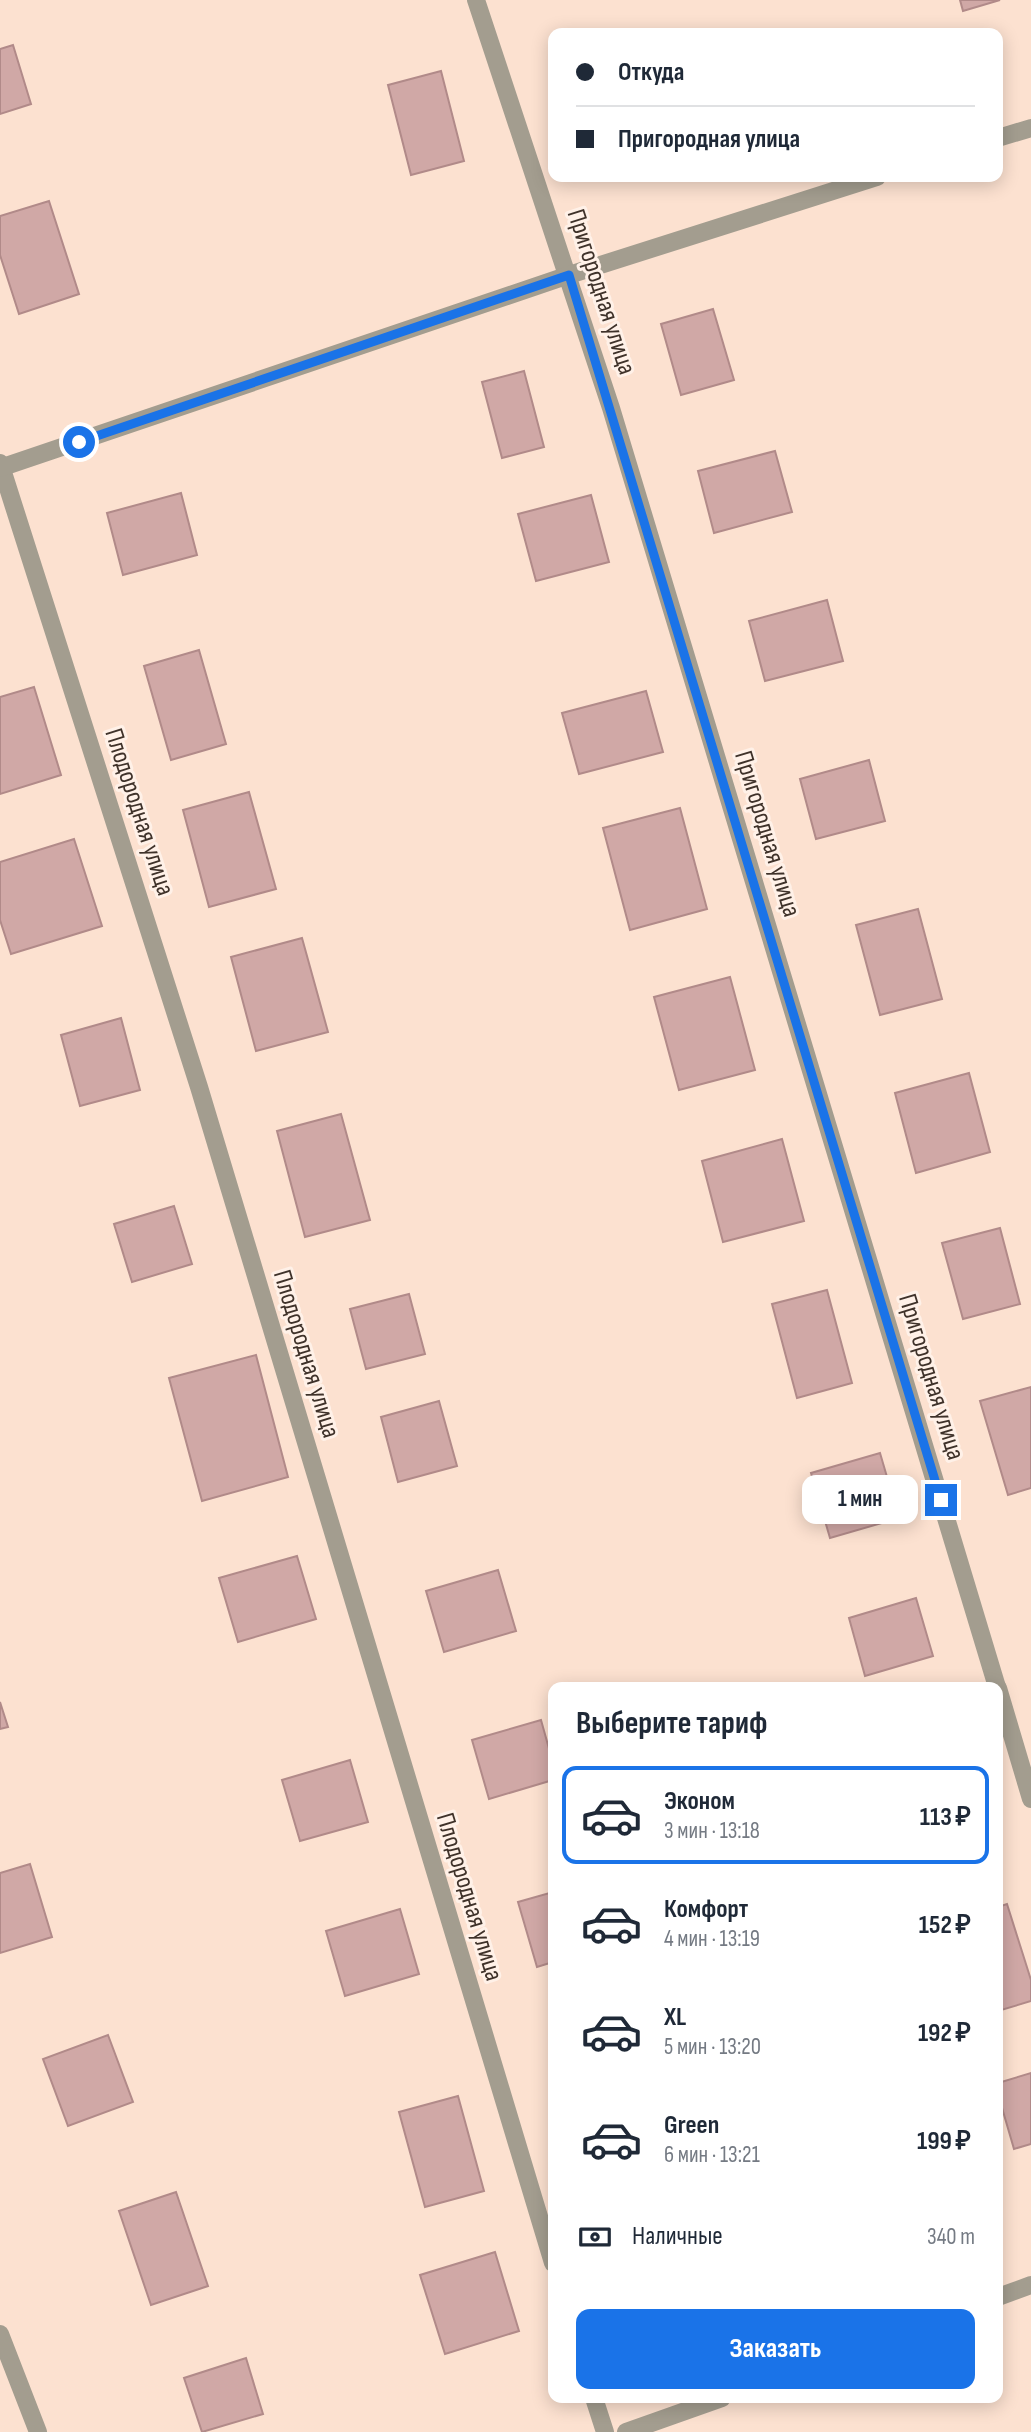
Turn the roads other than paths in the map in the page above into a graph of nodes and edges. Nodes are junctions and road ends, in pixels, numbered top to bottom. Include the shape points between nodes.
1 (477, 0) edge
2 (1031, 128) edge
3 (1003, 136) edge
4 (861, 182) edge
5 (569, 275) junction
6 (1, 466) edge
7 (995, 1682) edge
8 (1003, 1707) edge
9 (1031, 1799) edge
10 (548, 2246) edge
11 (1031, 2285) edge
12 (1003, 2296) edge
13 (0, 2334) edge
14 (596, 2403) edge
15 (708, 2403) edge
16 (38, 2432) edge
17 (605, 2432) edge
18 (626, 2432) edge

1 - 5 street, Пригородная улица
2 - 3 street
4 - 5 street
5 - 6 street
5 - 7 street, Пригородная улица
6 - 10 street, Плодородная улица via 199,1087
8 - 9 street, Пригородная улица
11 - 12 street
13 - 16 street
14 - 17 street
15 - 18 street

